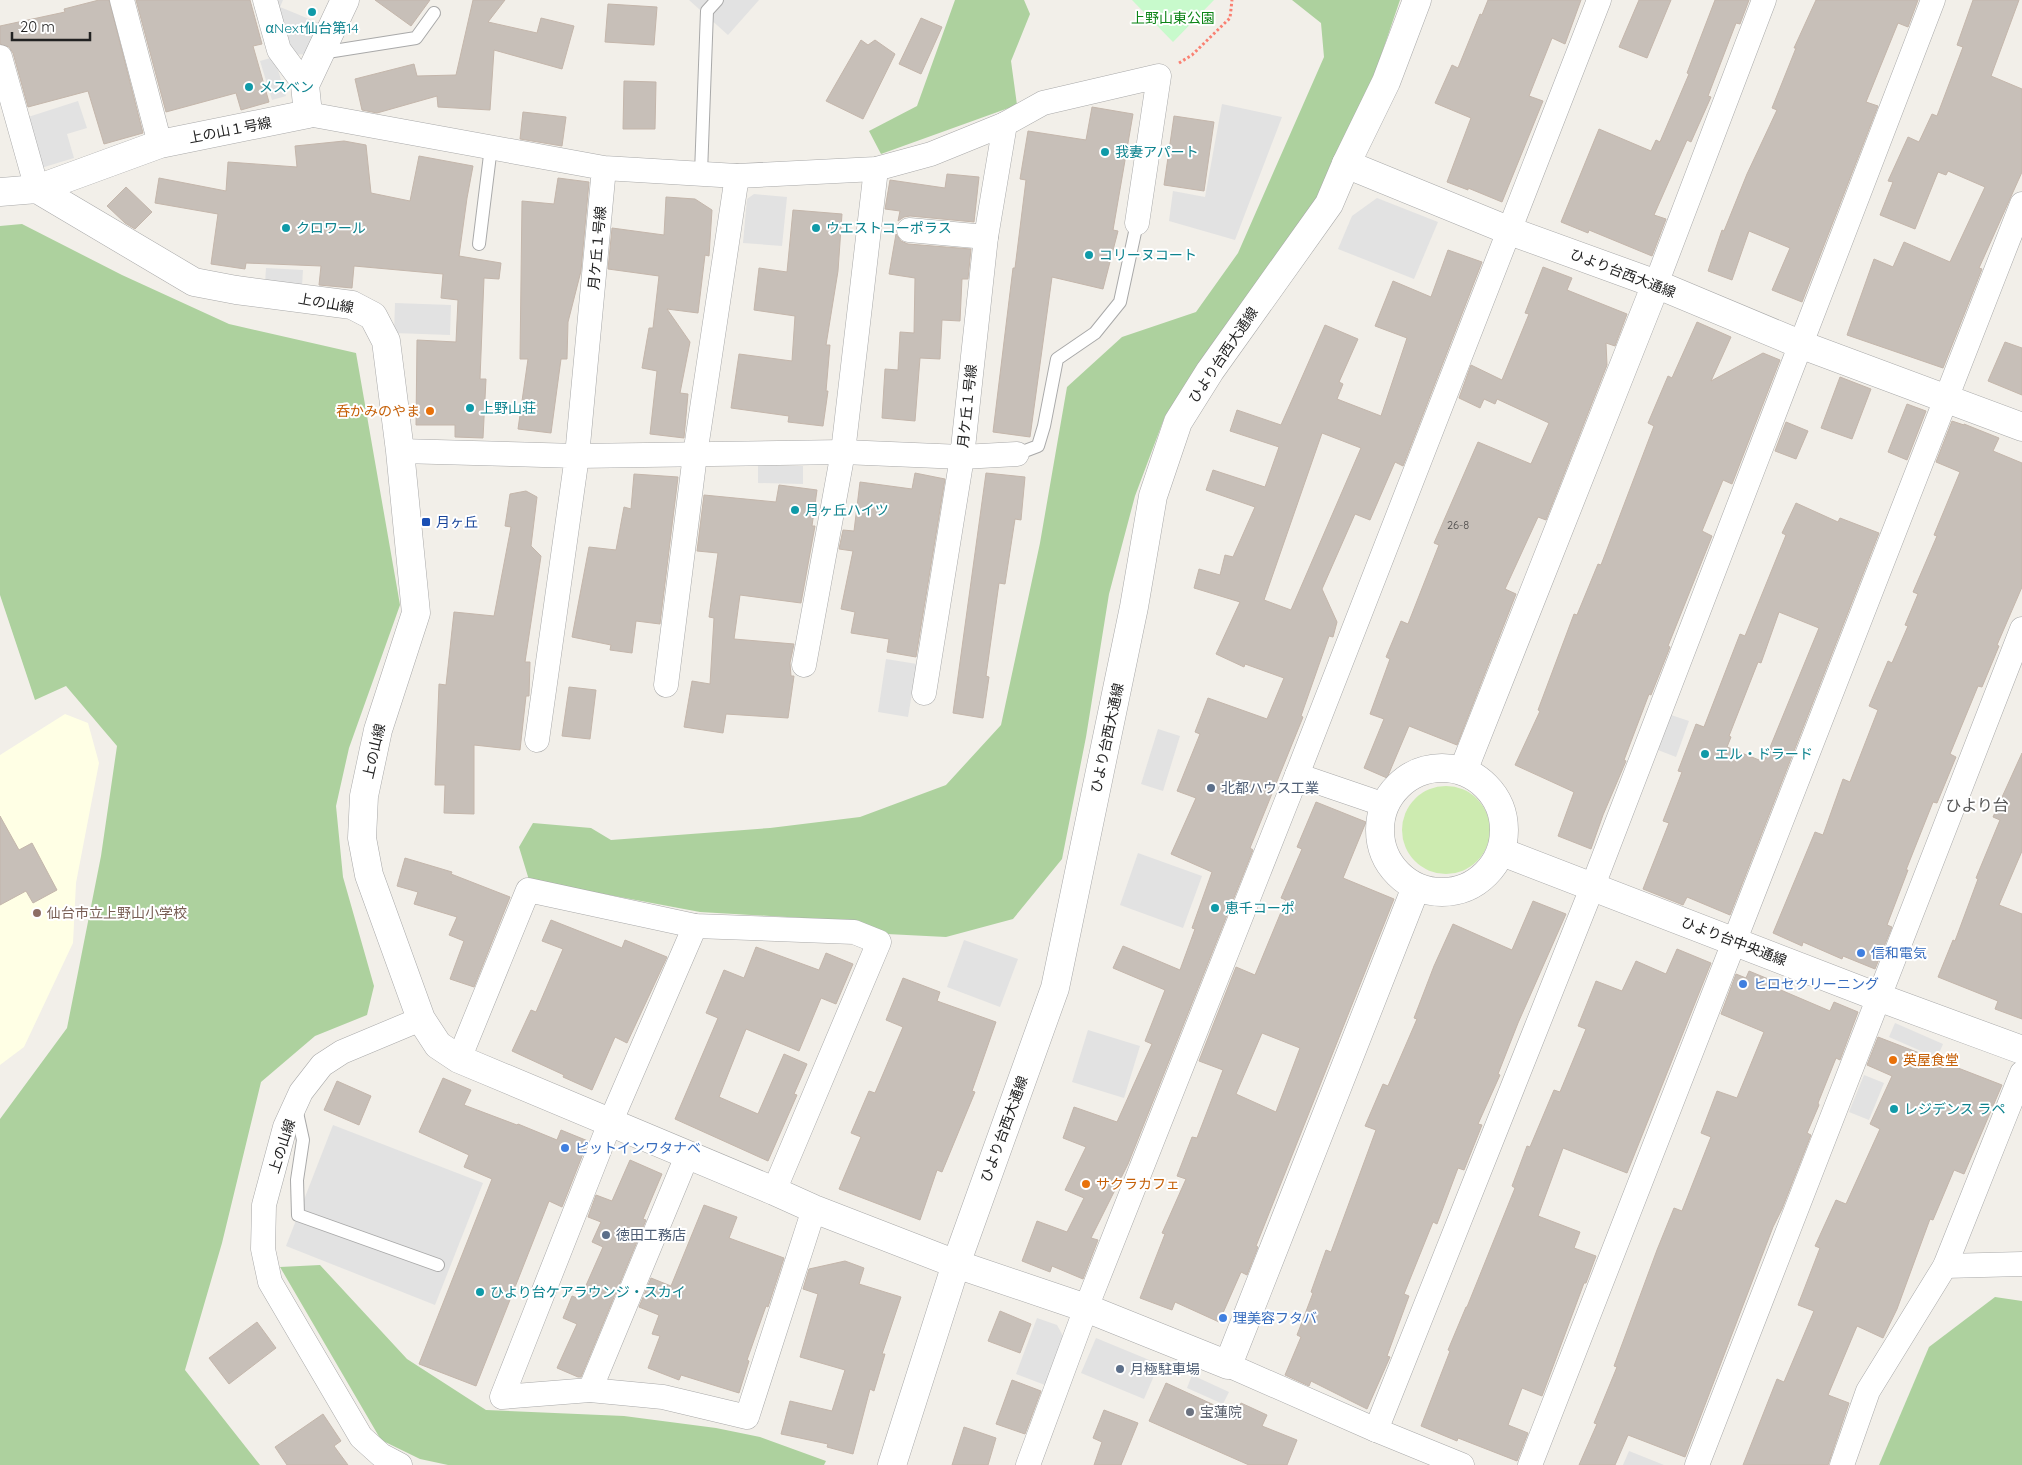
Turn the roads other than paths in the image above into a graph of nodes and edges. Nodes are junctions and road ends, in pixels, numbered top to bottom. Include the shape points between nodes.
1 (122, 0) edge
2 (265, 0) edge
3 (344, 0) edge
4 (717, 0) edge
5 (1417, 0) edge
6 (1599, 0) edge
7 (1764, 0) edge
8 (1934, 0) edge
9 (434, 13) dead end
10 (320, 53) junction
11 (0, 57) edge
12 (305, 85) junction
13 (308, 114) junction
14 (1005, 124) junction
15 (160, 144) junction
16 (490, 147) junction
17 (1346, 164) junction
18 (604, 168) junction
19 (876, 169) junction
20 (701, 173) junction
21 (737, 176) junction
22 (37, 190) junction
23 (0, 192) edge
24 (2022, 204) edge
25 (1136, 223) joint
26 (909, 230) dead end
27 (1510, 231) junction
28 (986, 236) junction
29 (479, 244) dead end
30 (1656, 284) junction
31 (1802, 345) junction
32 (1947, 399) junction
33 (2022, 427) edge
34 (400, 452) junction
35 (843, 452) junction
36 (1018, 454) joint
37 (695, 455) junction
38 (577, 456) junction
39 (962, 457) junction
40 (2022, 629) edge
41 (804, 665) dead end
42 (666, 685) dead end
43 (924, 693) dead end
44 (537, 740) dead end
45 (1463, 770) junction
46 (1297, 775) junction
47 (1385, 805) junction
48 (1502, 852) junction
49 (1416, 886) junction
50 (1592, 888) junction
51 (695, 926) junction
52 (1735, 941) junction
53 (1878, 997) junction
54 (421, 1019) junction
55 (2022, 1050) edge
56 (459, 1060) junction
57 (2022, 1073) edge
58 (296, 1105) junction
59 (610, 1123) junction
60 (687, 1156) junction
61 (774, 1191) junction
62 (814, 1209) junction
63 (956, 1264) junction
64 (2022, 1264) edge
65 (438, 1266) dead end
66 (1944, 1266) junction
67 (1086, 1308) junction
68 (1228, 1365) junction
69 (590, 1390) junction
70 (1376, 1430) junction
71 (400, 1465) edge
72 (892, 1465) edge
73 (1028, 1465) edge
74 (1462, 1465) edge
75 (1530, 1465) edge
76 (1697, 1465) edge
77 (1842, 1465) edge

1 - 15 street
2 - 12 street via 279,50
3 - 10 street
4 - 20 lane via 707,11
5 - 17 street via 1386,82
6 - 27 street
7 - 30 street
8 - 31 street
9 - 10 lane via 416,38
10 - 12 street
11 - 22 street
12 - 13 street
13 - 15 street, 上の山１号線
13 - 16 street
14 - 19 street via 931,154
14 - 25 street via 1043,104 1159,76
14 - 28 street, 月ケ丘１号線
15 - 22 street, 上の山１号線
16 - 18 street
16 - 29 lane
17 - 27 street, ひより台西大通線
17 - 63 street, ひより台西大通線 via 1328,204 1210,371 1178,422 1152,496 1134,606 1055,988
18 - 20 street
18 - 38 street, 月ケ丘１号線
19 - 21 street
19 - 35 street
20 - 21 street
21 - 37 street
22 - 23 street
22 - 34 street, 上の山線 via 194,282 352,305 373,316 386,341
24 - 32 street
25 - 36 lane via 1120,302 1094,334 1057,359 1038,446
26 - 28 street
27 - 30 street, ひより台西大通線
27 - 46 street
28 - 39 street, 月ケ丘１号線
30 - 31 street, ひより台西大通線
30 - 45 street
31 - 32 street, ひより台西大通線
31 - 50 street
32 - 33 street, ひより台西大通線
32 - 52 street
34 - 38 street
34 - 54 street, 上の山線 via 416,614 378,730 364,796 362,838 369,875
35 - 37 street, 月ケ丘１号線
35 - 39 street, 月ケ丘１号線
35 - 41 street
36 - 39 street
37 - 38 street, 月ケ丘１号線
37 - 42 street
38 - 44 street
39 - 43 street
40 - 53 street
45 - 47 street via 1445,767 1426,769 1395,789
45 - 48 street via 1494,794 1502,810 1505,829
46 - 47 street
46 - 67 street
47 - 49 street via 1380,824 1381,843 1388,861 1400,876
48 - 49 street via 1477,882 1458,890 1436,892
48 - 50 street, ひより台中央通線
49 - 68 street
50 - 52 street, ひより台中央通線
50 - 70 street
51 - 56 street via 528,890
51 - 59 street
51 - 61 street via 854,932 879,942
52 - 53 street, ひより台中央通線
52 - 75 street
53 - 55 street, ひより台中央通線
53 - 76 street
54 - 56 street via 438,1045
54 - 58 street, 上の山線 via 342,1052 322,1065 301,1092
56 - 59 street
57 - 66 street
58 - 65 lane via 303,1140 297,1180 298,1216
58 - 71 street, 上の山線 via 285,1127 264,1205 263,1249 270,1282 361,1437 381,1455
59 - 60 street
59 - 69 street via 502,1397
60 - 61 street
60 - 69 street
61 - 62 street
62 - 63 street
62 - 69 street via 747,1418 664,1396
63 - 67 street
63 - 72 street, ひより台西大通線
64 - 66 street
66 - 77 street via 1868,1391
67 - 68 street
67 - 73 street
68 - 70 street
70 - 74 street

